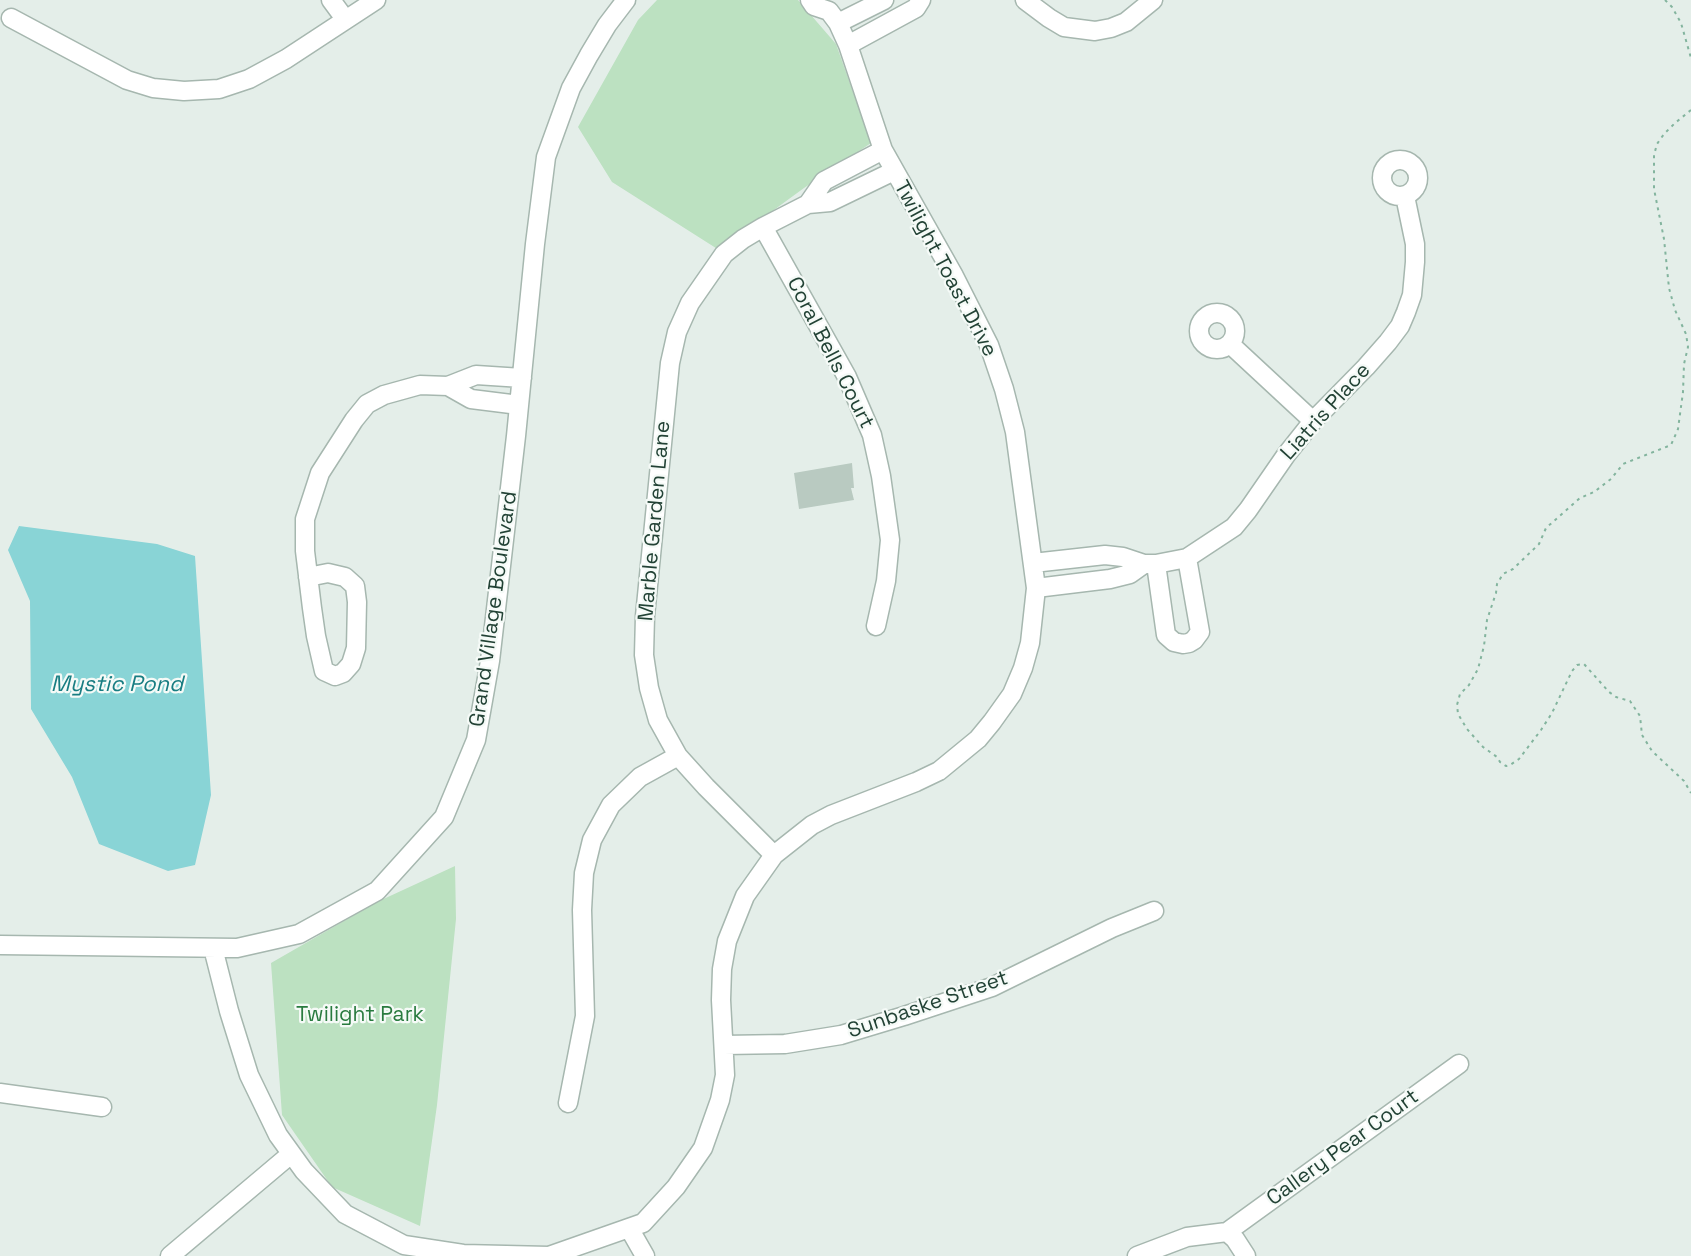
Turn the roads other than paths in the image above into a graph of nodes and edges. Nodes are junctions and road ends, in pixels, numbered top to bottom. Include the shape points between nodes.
1 (332, 0) edge
2 (376, 0) edge
3 (626, 0) edge
4 (810, 0) edge
5 (884, 0) edge
6 (921, 0) edge
7 (1025, 0) edge
8 (1153, 0) edge
9 (832, 11) edge
10 (11, 18) dead end
11 (345, 19) junction
12 (848, 45) junction
13 (883, 150) junction
14 (894, 171) junction
15 (1405, 195) dead end
16 (808, 204) junction
17 (763, 227) junction
18 (1230, 344) dead end
19 (522, 378) junction
20 (448, 386) junction
21 (519, 405) junction
22 (1312, 421) junction
23 (1187, 558) junction
24 (1033, 563) junction
25 (1150, 564) junction
26 (308, 577) junction
27 (1036, 588) junction
28 (876, 626) dead end
29 (678, 756) junction
30 (774, 855) junction
31 (1155, 911) dead end
32 (0, 945) edge
33 (213, 948) junction
34 (724, 1045) junction
35 (1459, 1064) dead end
36 (0, 1093) edge
37 (568, 1103) dead end
38 (102, 1107) dead end
39 (291, 1154) junction
40 (630, 1228) junction
41 (1227, 1232) junction
42 (170, 1256) edge
43 (645, 1256) edge
44 (1137, 1256) edge
45 (1246, 1256) edge

1 - 11 street
2 - 11 street
3 - 19 street, Grand Village Boulevard via 571,88 546,157
4 - 9 street via 814,6
5 - 9 street
6 - 12 street via 916,8
7 - 8 street via 1064,27 1095,31 1126,22
9 - 12 street, Twilight Toast Drive
10 - 11 street via 127,80 184,91 219,89 249,79
12 - 13 street, Twilight Toast Drive
13 - 14 street, Twilight Toast Drive
13 - 16 street, Marble Garden Lane via 824,181
14 - 16 street, Marble Garden Lane via 830,202
14 - 24 street, Twilight Toast Drive via 989,345 1015,432
15 - 22 street, Liatris Place via 1415,244 1413,288 1406,312 1366,368
16 - 17 street, Marble Garden Lane
17 - 28 street, Coral Bells Court via 847,377 872,435 890,540
17 - 29 street, Marble Garden Lane via 724,254 708,275 677,332 670,363 644,655 658,720
18 - 22 street
19 - 20 street via 476,375
19 - 21 street, Grand Village Boulevard
20 - 21 street via 471,399
20 - 26 street via 420,385 384,395 367,404 354,420 320,473 305,519
21 - 33 street, Grand Village Boulevard via 490,661 476,740 444,817 377,891 299,934 237,948
22 - 23 street, Liatris Place via 1234,527
23 - 25 street, Liatris Place
23 - 25 street via 1200,632 1194,640 1183,644 1166,635
24 - 25 street, Liatris Place via 1105,555
24 - 27 street, Twilight Toast Drive
25 - 27 street, Liatris Place via 1110,579
26 - 26 street via 324,671 335,676 343,674 356,648 355,586 345,577 328,573
27 - 30 street, Twilight Toast Drive via 1023,668 1012,694 978,739 939,771 831,815
29 - 30 street, Marble Garden Lane
29 - 37 street via 640,777 611,805 592,840 584,873 585,1016
30 - 34 street, Twilight Toast Drive via 745,896 727,941 721,1000
31 - 34 street, Sunbaske Street via 992,987 904,1016 841,1035 784,1044
32 - 33 street, Grand Village Boulevard
33 - 39 street, Twilight Toast Drive via 249,1075
34 - 40 street, Twilight Toast Drive via 725,1075 720,1100 703,1148 676,1187 643,1223
35 - 41 street, Callery Pear Court
36 - 38 street
39 - 40 street, Twilight Toast Drive via 345,1214 404,1245 463,1254 549,1256
39 - 42 street
40 - 43 street
41 - 44 street via 1186,1237
41 - 45 street

